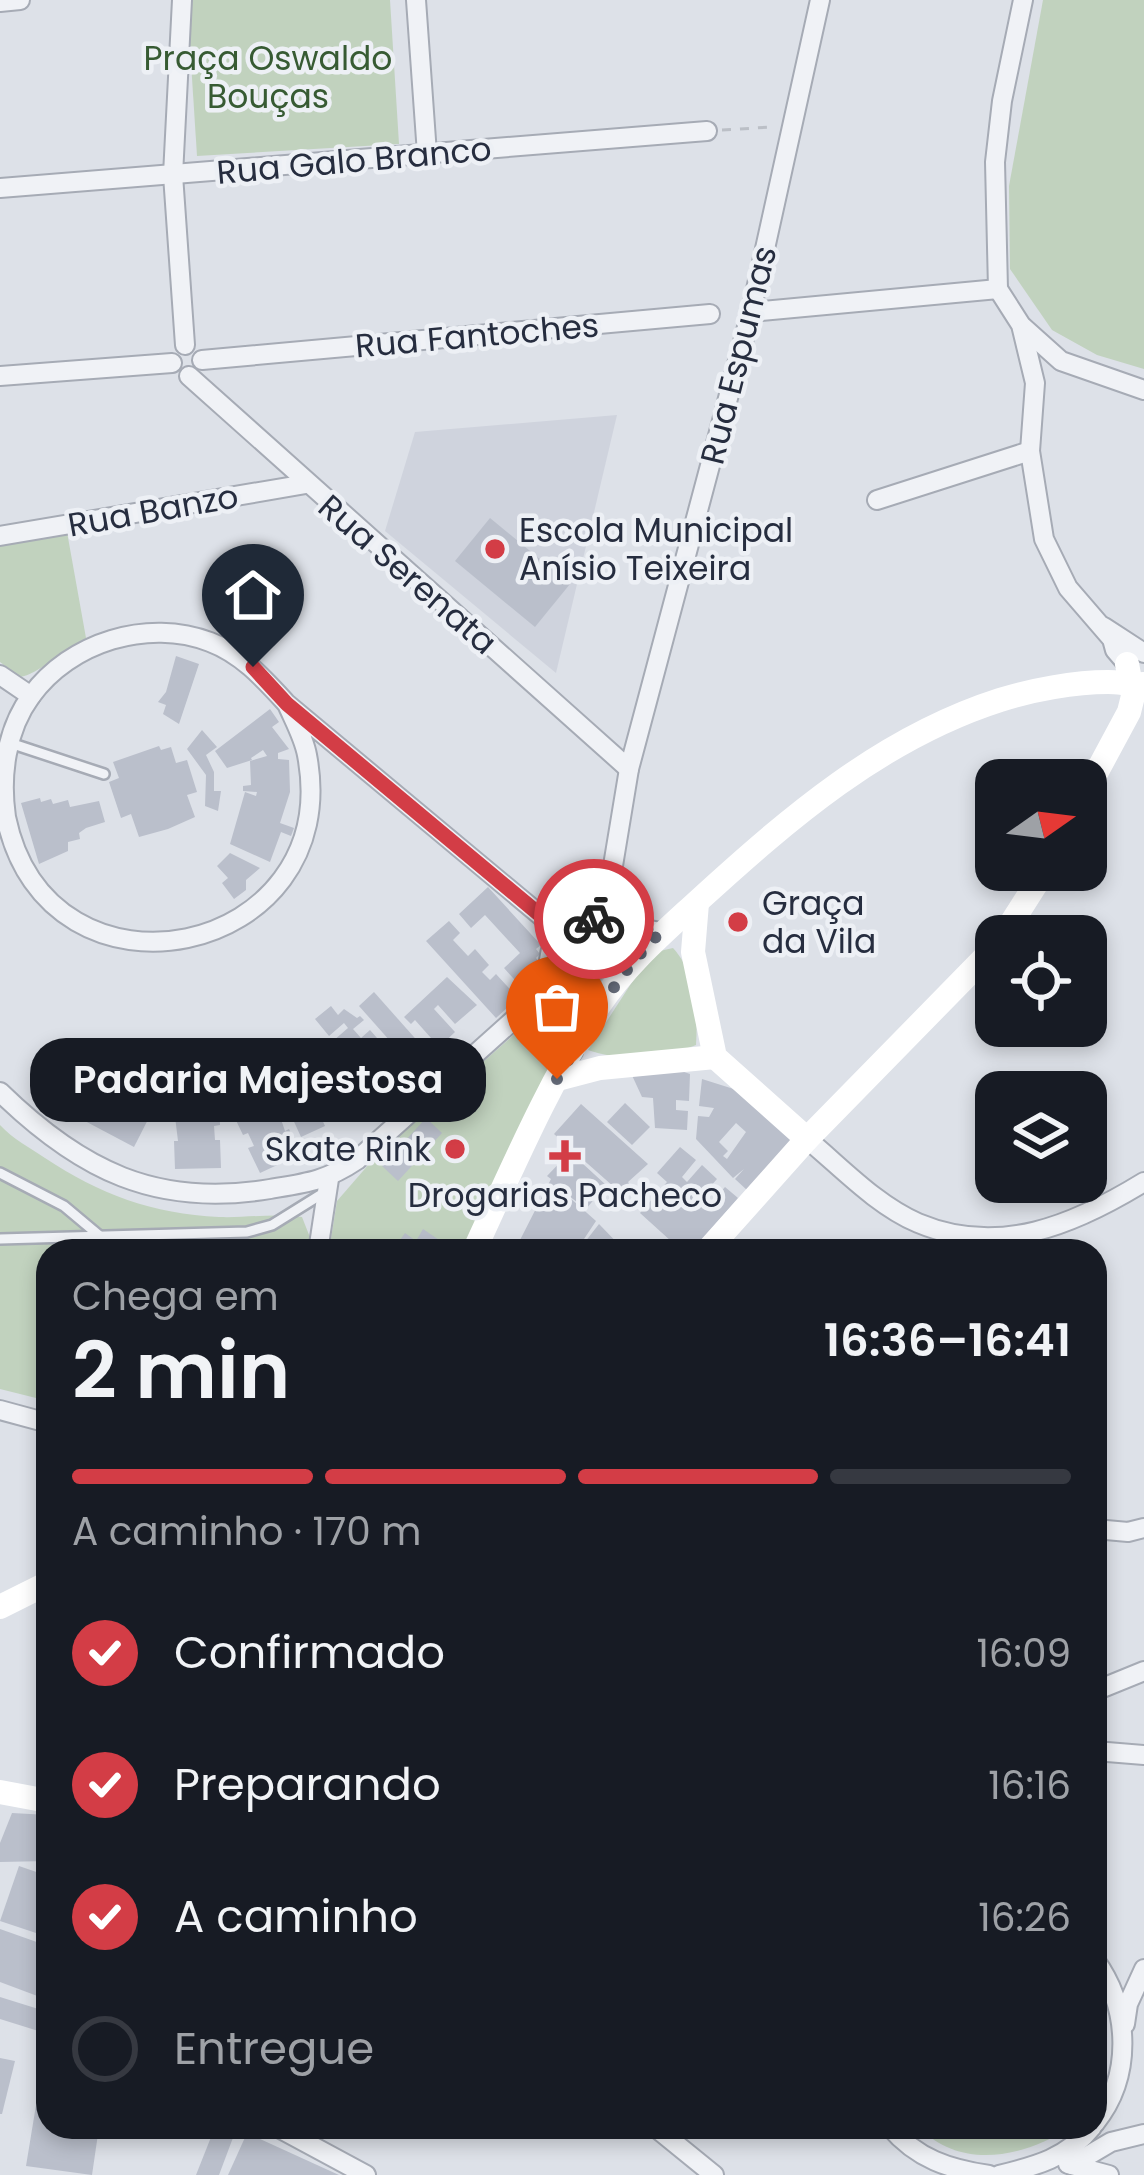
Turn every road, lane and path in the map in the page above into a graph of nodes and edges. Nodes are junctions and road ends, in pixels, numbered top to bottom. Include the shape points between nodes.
1 (20, 0) edge
2 (182, 0) edge
3 (416, 0) edge
4 (820, 0) edge
5 (1023, 0) edge
6 (0, 2) edge
7 (792, 125) junction
8 (707, 131) joint
9 (427, 154) junction
10 (173, 175) junction
11 (0, 188) edge
12 (998, 289) junction
13 (752, 312) junction
14 (710, 314) dead end
15 (1022, 325) junction
16 (185, 345) junction
17 (172, 363) junction
18 (196, 368) junction
19 (0, 376) edge
20 (1144, 390) edge
21 (1030, 451) junction
22 (306, 484) junction
23 (877, 500) dead end
24 (0, 536) edge
25 (1138, 669) edge
26 (0, 675) edge
27 (31, 696) junction
28 (287, 704) junction
29 (7, 742) junction
30 (1104, 759) edge
31 (629, 769) junction
32 (104, 774) dead end
33 (697, 902) junction
34 (604, 920) junction
35 (558, 930) junction
36 (661, 932) junction
37 (693, 952) junction
38 (975, 967) edge
39 (548, 989) junction
40 (573, 1052) junction
41 (715, 1058) junction
42 (600, 1068) junction
43 (557, 1079) junction
44 (0, 1092) edge
45 (808, 1138) junction
46 (0, 1173) edge
47 (1144, 1183) edge
48 (329, 1184) junction
49 (0, 1239) edge
50 (102, 1239) junction
51 (320, 1239) edge
52 (480, 1239) edge
53 (718, 1239) edge
54 (0, 1410) edge
55 (36, 1420) edge
56 (1144, 1528) edge
57 (1107, 1530) edge
58 (36, 1589) edge
59 (0, 1606) edge
60 (1144, 1671) edge
61 (1107, 1685) edge
62 (1107, 1752) edge
63 (1144, 1755) edge
64 (0, 1792) edge
65 (36, 1799) edge
66 (1144, 1969) edge
67 (1107, 1982) edge
68 (1124, 2035) junction
69 (1107, 2107) edge
70 (1144, 2134) edge
71 (301, 2139) edge
72 (670, 2139) edge
73 (900, 2139) edge
74 (1083, 2139) edge
75 (1049, 2163) junction
76 (1072, 2164) junction
77 (366, 2175) edge
78 (714, 2175) edge
79 (989, 2175) edge
80 (999, 2175) edge
81 (1109, 2175) edge

1 - 6 street
2 - 10 street
3 - 9 street
4 - 7 street, Rua Espumas
5 - 12 street via 994,162
7 - 8 path
7 - 13 street, Rua Espumas
8 - 9 street, Rua Galo Branco
9 - 10 street, Rua Galo Branco
10 - 11 street, Rua Galo Branco
10 - 16 street
12 - 13 street
12 - 15 street
13 - 31 street, Rua Espumas
14 - 18 street, Rua Fantoches
15 - 20 street via 1061,361
15 - 21 street via 1035,383
16 - 17 street
16 - 18 street via 196,348
17 - 18 street via 178,373
17 - 19 street
18 - 22 street, Rua Serenata
21 - 23 street
21 - 25 street via 1044,539 1068,588
22 - 24 street, Rua Banzo
22 - 31 street, Rua Serenata
25 - 30 street via 1129,712
25 - 33 street via 1108,682 1000,700 906,742 805,806
26 - 27 street
27 - 28 street via 66,660 111,639 161,632 210,642 253,667
27 - 29 street
28 - 29 street via 307,752 310,786 297,854 268,896 227,928 178,943 110,935 77,922 38,889 11,844 1,794
28 - 35 street
29 - 32 lane
31 - 34 street, Rua Espumas
33 - 36 street
33 - 37 street
34 - 35 street
34 - 36 street
35 - 39 street via 546,964
36 - 37 street
36 - 40 street via 619,979
37 - 41 street
38 - 45 street
39 - 40 street
39 - 48 street
40 - 42 street
40 - 43 street
41 - 42 street
41 - 45 street
42 - 43 street
43 - 52 street
44 - 48 street via 65,1148 147,1186 232,1196
45 - 47 street via 915,1222 959,1236 1006,1239 1048,1228
45 - 53 street
46 - 50 lane via 64,1206
48 - 50 lane via 260,1230
48 - 51 street
49 - 50 lane
54 - 55 street
56 - 57 street
58 - 59 street
60 - 61 street
62 - 63 street
64 - 65 street
66 - 68 street
67 - 68 street
68 - 69 street
70 - 76 street
71 - 77 street
72 - 78 street
73 - 79 street via 947,2169
74 - 75 street
75 - 76 street
75 - 80 street
76 - 81 street

